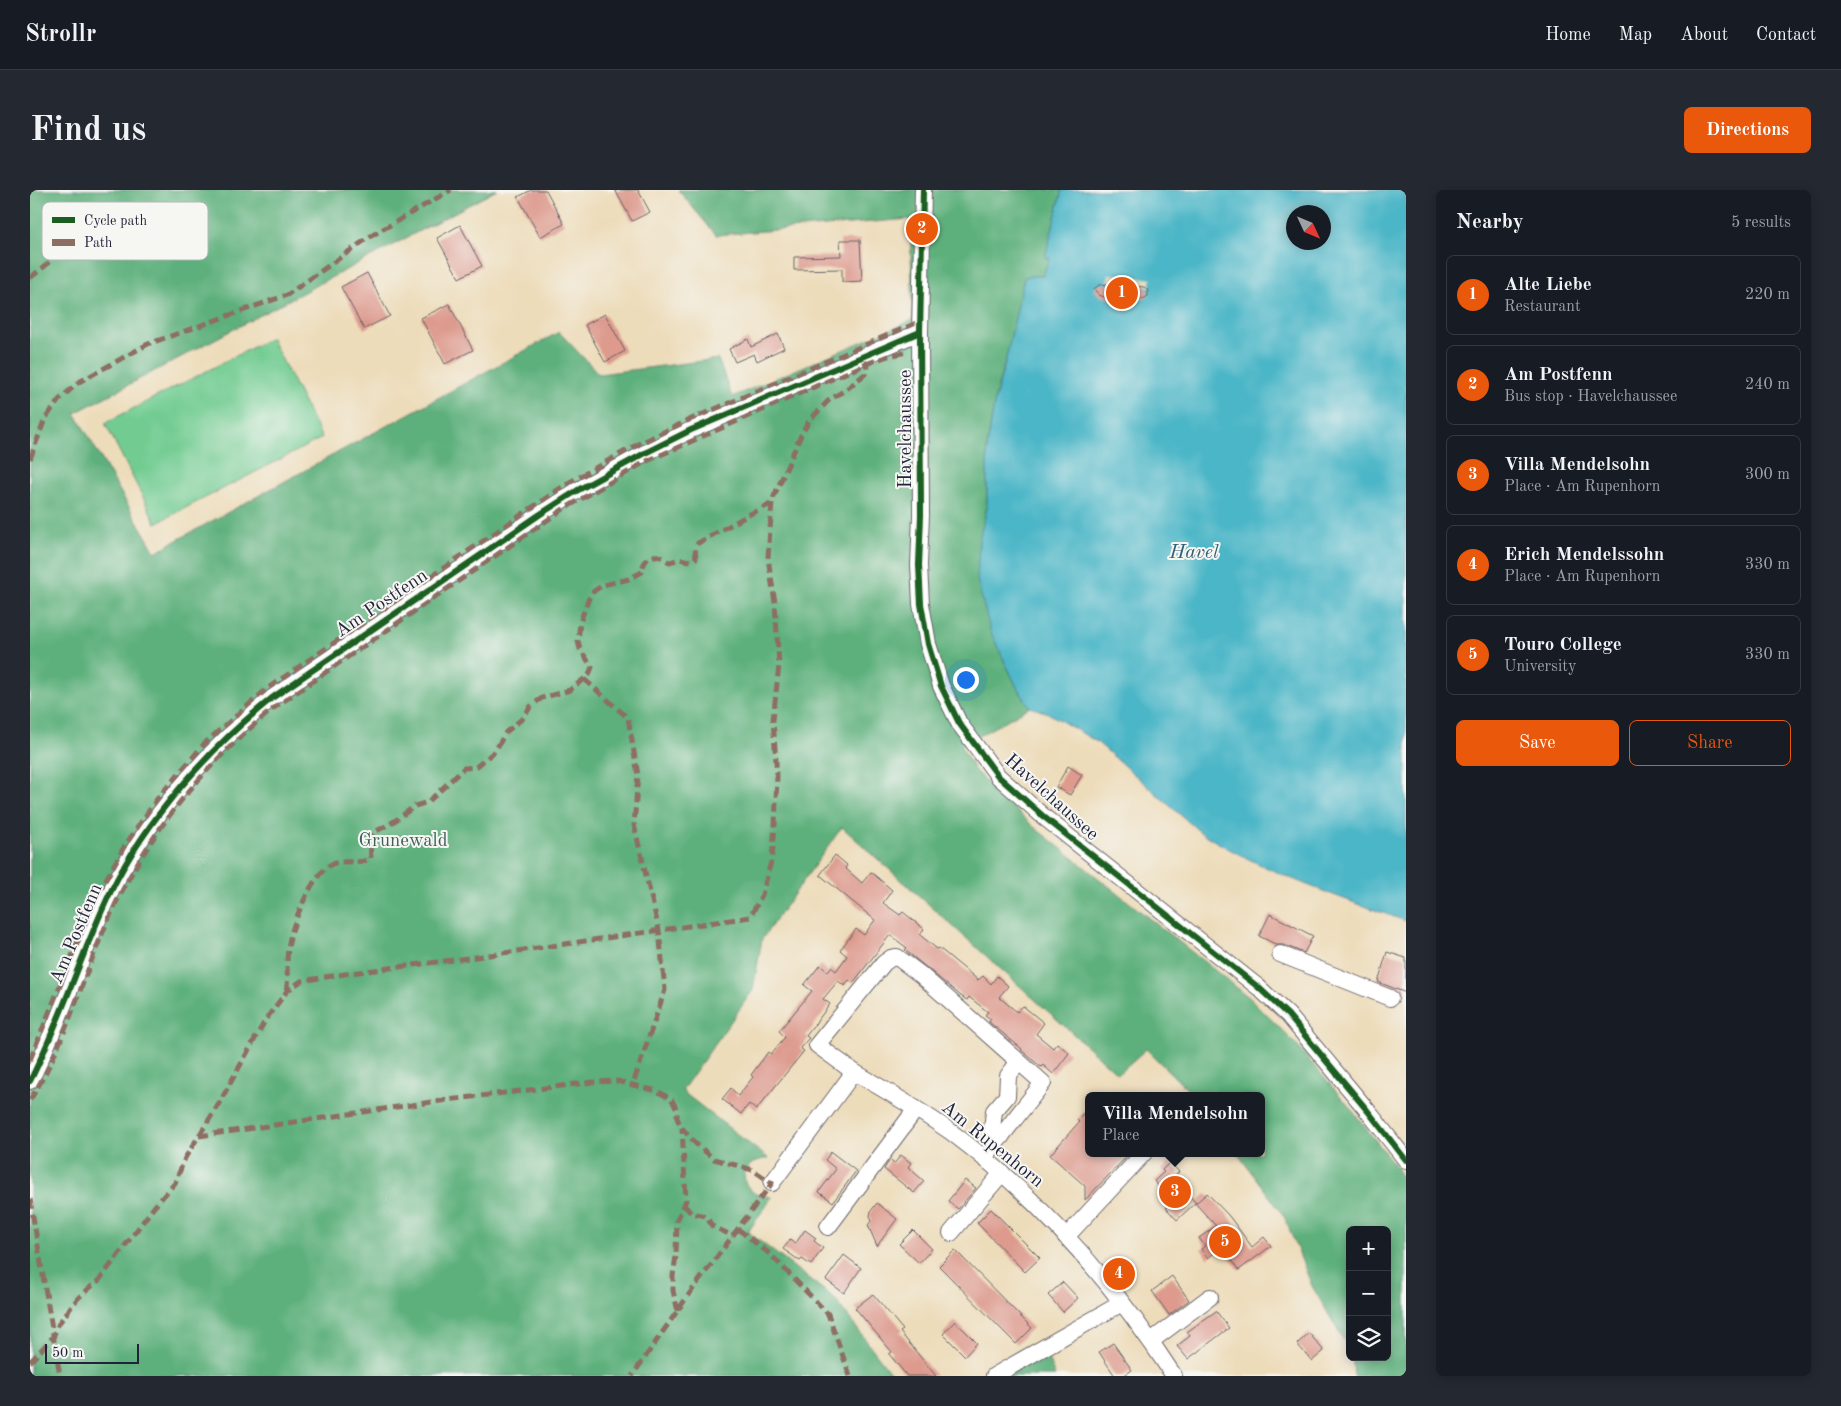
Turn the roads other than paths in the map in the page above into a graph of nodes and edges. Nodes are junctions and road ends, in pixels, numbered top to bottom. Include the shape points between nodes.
1 (922, 190) edge
2 (920, 332) junction
3 (1280, 954) dead end
4 (1390, 998) dead end
5 (1018, 1063) junction
6 (854, 1072) junction
7 (30, 1081) edge
8 (916, 1109) junction
9 (1000, 1137) junction
10 (1140, 1157) edge
11 (984, 1158) junction
12 (1406, 1160) edge
13 (1002, 1173) junction
14 (772, 1183) dead end
15 (828, 1227) dead end
16 (951, 1233) dead end
17 (1066, 1237) junction
18 (1210, 1297) dead end
19 (1122, 1303) junction
20 (1151, 1341) junction
21 (994, 1376) edge
22 (1174, 1376) edge

1 - 2 street, Havelchaussee
2 - 7 street, Am Postfenn via 692,430 578,490 280,692 242,722 189,778 134,851 93,931
2 - 12 street, Havelchaussee via 921,604 928,644 941,686 959,723 998,776 1044,817 1258,987 1288,1015
3 - 4 street
5 - 6 street, Am Rupenhorn via 897,957 884,963 817,1045
5 - 9 street via 1008,1076 1007,1096 994,1111 992,1130
5 - 9 street via 1043,1083
6 - 8 street, Am Rupenhorn
6 - 14 street
8 - 11 street, Am Rupenhorn
8 - 15 street
9 - 11 street
10 - 17 street
11 - 13 street, Am Rupenhorn
13 - 16 street
13 - 17 street, Am Rupenhorn
17 - 19 street, Am Rupenhorn
18 - 20 street
19 - 20 street, Am Rupenhorn
19 - 21 street
20 - 22 street, Am Rupenhorn

